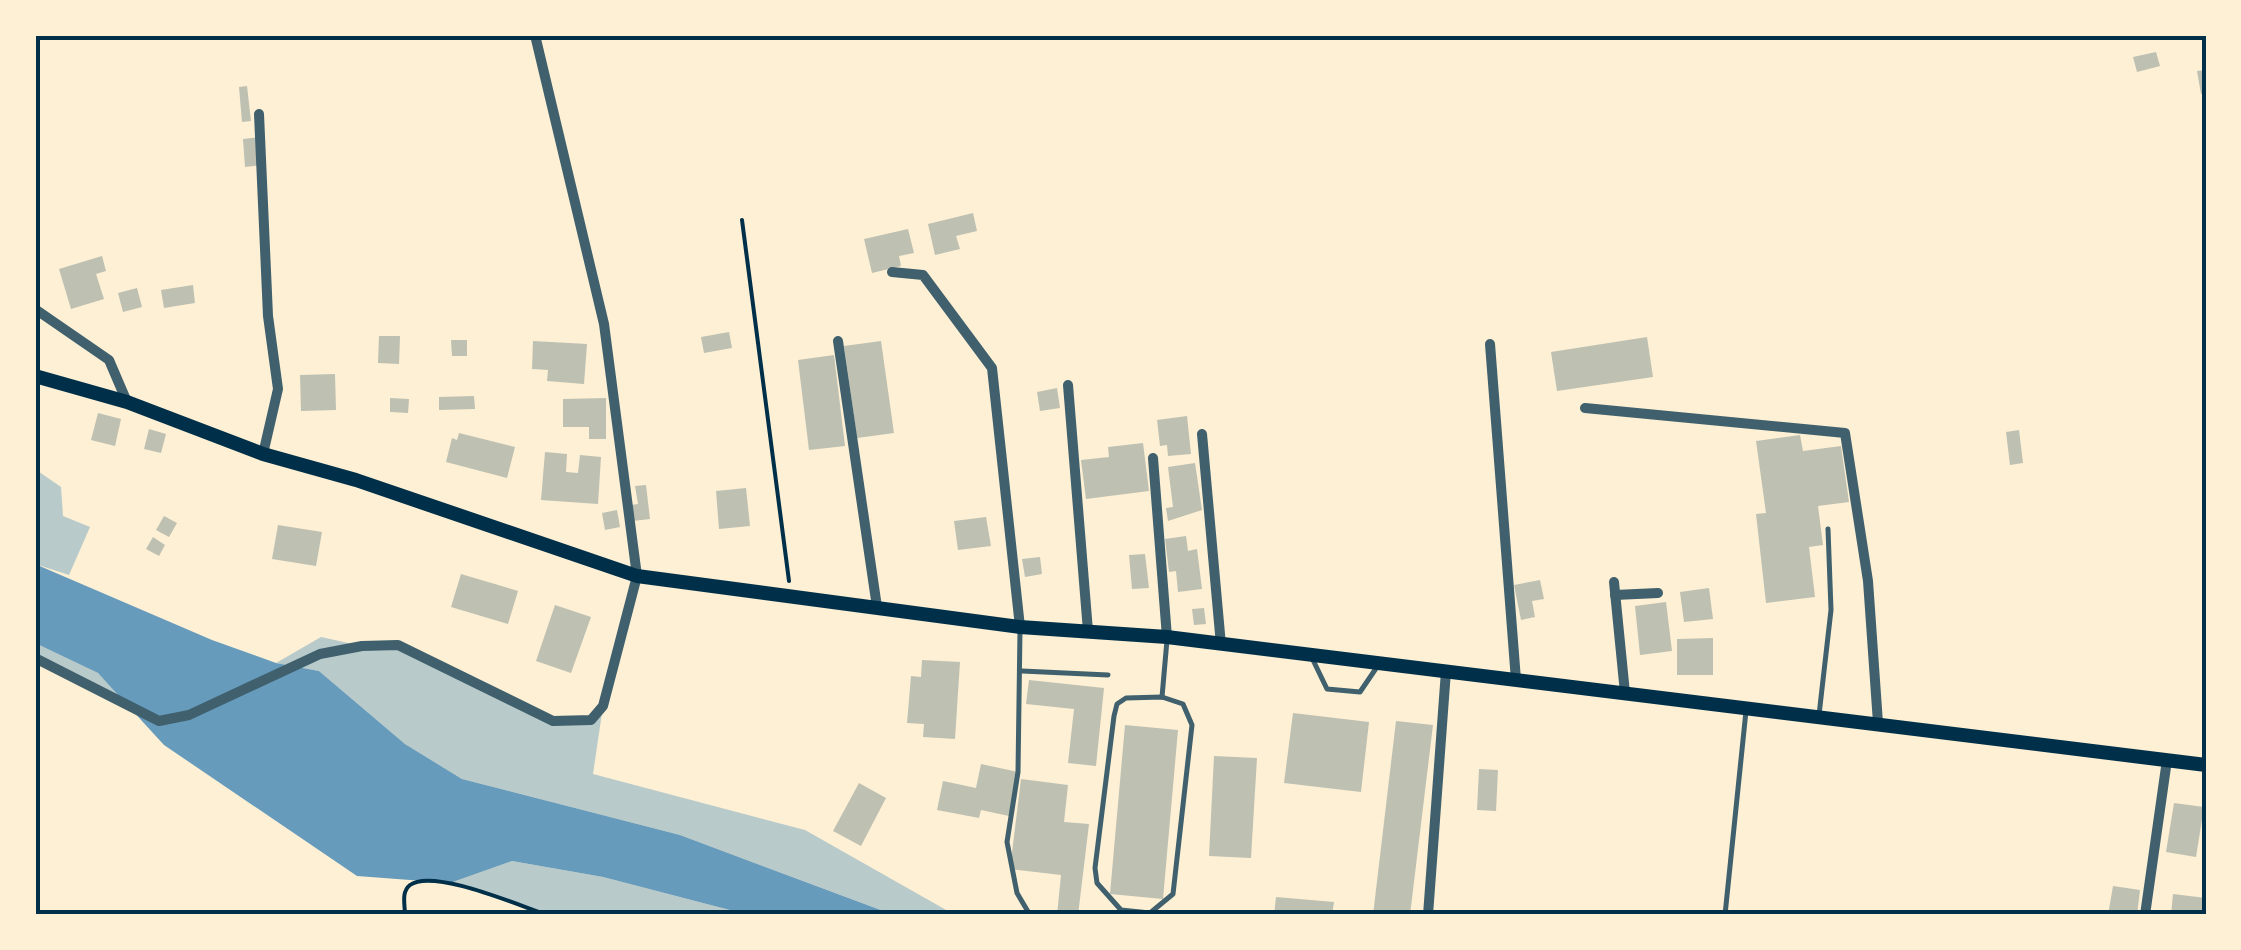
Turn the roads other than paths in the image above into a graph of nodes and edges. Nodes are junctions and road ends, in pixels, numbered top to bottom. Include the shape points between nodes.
1 (535, 35) edge
2 (259, 114) dead end
3 (892, 272) dead end
4 (35, 309) edge
5 (838, 341) dead end
6 (1490, 344) dead end
7 (35, 376) edge
8 (1068, 385) dead end
9 (127, 402) junction
10 (1585, 408) dead end
11 (1202, 434) dead end
12 (263, 454) junction
13 (1153, 458) dead end
14 (1828, 529) dead end
15 (638, 576) junction
16 (1614, 582) dead end
17 (1658, 593) dead end
18 (1615, 595) junction
19 (877, 607) junction
20 (1020, 626) junction
21 (1088, 631) junction
22 (1167, 637) junction
23 (1222, 645) junction
24 (1312, 657) junction
25 (35, 658) edge
26 (1380, 662) junction
27 (1022, 670) junction
28 (1446, 671) junction
29 (1108, 675) dead end
30 (1516, 680) junction
31 (1625, 693) junction
32 (1162, 697) junction
33 (1746, 708) junction
34 (1819, 715) junction
35 (1878, 723) junction
36 (2167, 760) junction
37 (2206, 765) edge
38 (1030, 915) edge
39 (1428, 915) edge
40 (1725, 915) edge
41 (2145, 915) edge

1 - 15 street via 604,324
2 - 12 street via 278,389
3 - 20 street via 923,275 990,362
4 - 9 street via 109,360
5 - 19 street
6 - 30 street
7 - 9 main road
8 - 21 street
9 - 12 main road
10 - 35 street via 1844,433 1868,581
11 - 23 street
12 - 15 main road
13 - 22 street
14 - 34 lane via 1831,610
15 - 19 main road
15 - 25 street via 603,706 576,724 554,721 398,645 320,654 189,715 159,722
16 - 18 street
17 - 18 street
18 - 31 street
19 - 20 main road
20 - 21 main road
20 - 27 lane
21 - 22 main road
22 - 23 main road
22 - 32 lane
23 - 24 main road
24 - 26 main road
24 - 26 lane via 1327,689 1360,692
26 - 28 main road
27 - 29 lane
27 - 38 lane via 1007,842 1016,894
28 - 30 main road
28 - 39 street
30 - 31 main road
31 - 33 main road
32 - 32 lane via 1183,704 1192,725 1173,894 1150,913 1121,910 1097,882 1096,868 1114,716 1126,698
33 - 34 main road
33 - 40 lane
34 - 35 main road
35 - 36 main road
36 - 37 main road
36 - 41 street

